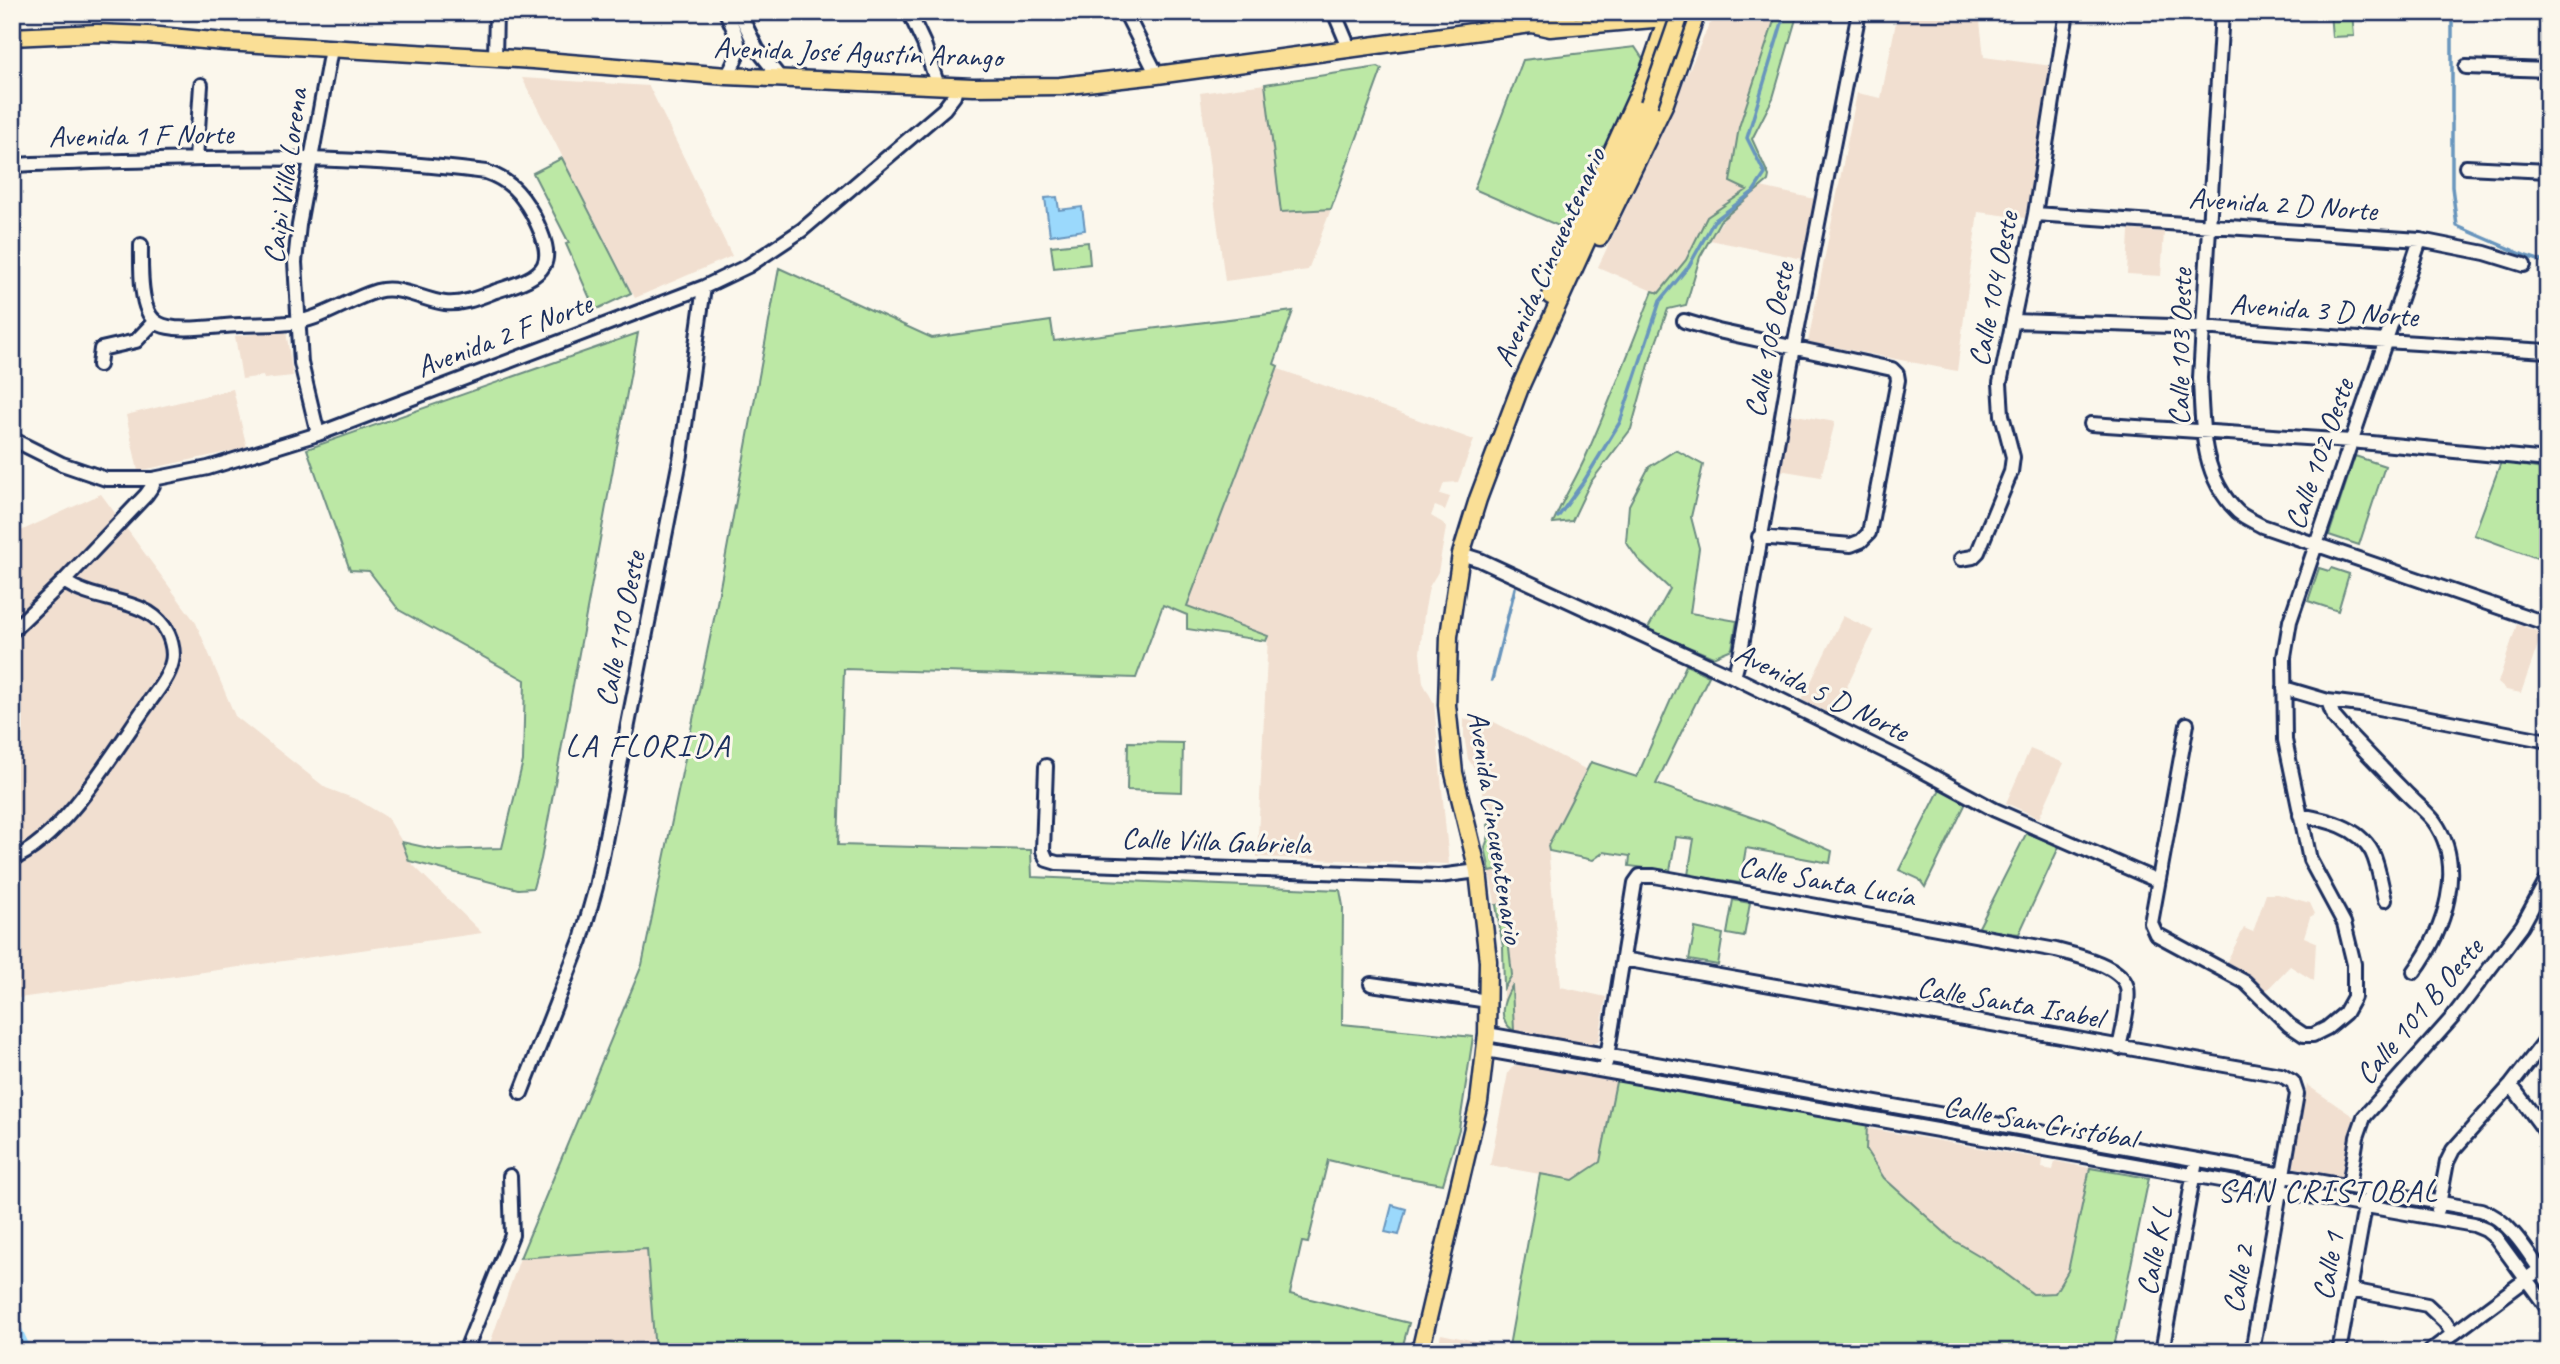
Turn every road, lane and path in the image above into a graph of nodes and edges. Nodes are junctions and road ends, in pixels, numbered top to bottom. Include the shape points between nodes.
1 (496, 12) edge
2 (726, 12) edge
3 (738, 12) edge
4 (909, 12) edge
5 (1125, 12) edge
6 (1335, 12) edge
7 (1569, 12) edge
8 (1698, 12) edge
9 (1858, 12) edge
10 (2067, 12) edge
11 (2222, 12) edge
12 (1551, 14) edge
13 (1673, 14) edge
14 (1531, 24) junction
15 (12, 37) edge
16 (331, 49) junction
17 (1350, 50) junction
18 (495, 58) junction
19 (2466, 67) dead end
20 (2548, 70) edge
21 (1157, 75) junction
22 (727, 76) junction
23 (781, 79) junction
24 (201, 85) dead end
25 (938, 86) junction
26 (956, 88) junction
27 (196, 159) junction
28 (312, 159) junction
29 (12, 165) edge
30 (2466, 167) dead end
31 (2548, 171) edge
32 (2035, 214) junction
33 (2211, 225) junction
34 (2420, 240) junction
35 (141, 245) dead end
36 (2525, 265) dead end
37 (704, 287) junction
38 (155, 321) junction
39 (1684, 321) dead end
40 (2013, 321) junction
41 (298, 322) junction
42 (2202, 327) junction
43 (1544, 336) junction
44 (2385, 341) junction
45 (1794, 347) junction
46 (2547, 351) edge
47 (99, 365) dead end
48 (2091, 424) dead end
49 (2202, 433) junction
50 (318, 434) junction
51 (12, 439) edge
52 (2351, 441) junction
53 (2548, 460) edge
54 (153, 479) junction
55 (1759, 537) junction
56 (2316, 544) junction
57 (1461, 554) junction
58 (1961, 559) dead end
59 (64, 581) junction
60 (2548, 624) edge
61 (12, 631) edge
62 (1734, 677) junction
63 (2284, 688) junction
64 (2328, 701) junction
65 (2187, 724) dead end
66 (2548, 741) edge
67 (1046, 766) dead end
68 (2300, 815) junction
69 (12, 859) edge
70 (1478, 871) junction
71 (2548, 878) edge
72 (2158, 881) junction
73 (2385, 900) dead end
74 (1623, 959) junction
75 (2414, 972) dead end
76 (1371, 984) dead end
77 (1488, 1001) junction
78 (2548, 1037) edge
79 (1487, 1042) junction
80 (2119, 1048) junction
81 (1607, 1055) junction
82 (1605, 1070) junction
83 (2511, 1085) junction
84 (521, 1093) dead end
85 (2548, 1135) edge
86 (2197, 1159) junction
87 (2283, 1174) junction
88 (2194, 1175) junction
89 (510, 1176) dead end
90 (2349, 1186) junction
91 (2368, 1189) junction
92 (2280, 1190) junction
93 (2440, 1202) junction
94 (2365, 1206) junction
95 (2437, 1218) junction
96 (2543, 1266) edge
97 (2526, 1279) junction
98 (2548, 1282) edge
99 (2351, 1290) junction
100 (2548, 1309) edge
101 (2452, 1334) junction
102 (466, 1352) edge
103 (1420, 1352) edge
104 (2162, 1352) edge
105 (2252, 1352) edge
106 (2339, 1352) edge
107 (2428, 1352) edge

1 - 18 street
2 - 22 street via 739,47
3 - 23 street via 757,49
4 - 25 street
5 - 21 street
6 - 17 street
7 - 12 main road, Avenida José Agustín Arango
8 - 13 main road, Avenida José Agustín Arango
8 - 43 main road via 1665,103 1566,309
9 - 45 street, Calle 106 Oeste
10 - 32 street, Calle 104 Oeste
11 - 33 street, Calle 103 Oeste
12 - 14 main road, Avenida José Agustín Arango
13 - 14 main road, Avenida José Agustín Arango via 1550,28
13 - 43 main road, Avenida Cincuentenario, bridge via 1649,104
13 - 43 main road via 1580,222 1549,301
14 - 17 main road, Avenida José Agustín Arango
15 - 16 main road, Avenida José Agustín Arango via 97,33
16 - 18 main road, Avenida José Agustín Arango
16 - 28 street, Caipi Villa Lorena
17 - 21 main road, Avenida José Agustín Arango
18 - 22 main road, Avenida José Agustín Arango
19 - 20 street
21 - 26 main road, Avenida José Agustín Arango via 1060,86
22 - 23 main road, Avenida José Agustín Arango
23 - 25 main road, Avenida José Agustín Arango
24 - 27 street
25 - 26 main road, Avenida José Agustín Arango
26 - 37 street, Avenida 2 F Norte via 944,109 802,229 748,266
27 - 28 street, Avenida 1 F Norte
27 - 29 street, Avenida 1 F Norte
28 - 41 street, Caipi Villa Lorena via 296,249
28 - 41 street, Avenida 1 F Norte via 462,169 501,178 523,197 547,250 545,263 529,281 462,303 379,290
30 - 31 street
32 - 33 street, Avenida 2 D Norte
32 - 40 street, Calle 104 Oeste
33 - 34 street, Avenida 2 D Norte
33 - 42 street, Calle 103 Oeste
34 - 36 street, Avenida 2 D Norte
34 - 44 street, Calle 102 Oeste
35 - 38 street via 144,298
37 - 50 street, Avenida 2 F Norte
37 - 84 street, Calle 110 Oeste via 681,455 596,887 581,940
38 - 41 street via 176,328
38 - 47 street via 136,341 102,349
39 - 45 street
40 - 42 street, Avenida 3 D Norte
40 - 58 street, Calle 104 Oeste via 2000,383 2013,457 2011,472 1978,552
41 - 50 street, Caipi Villa Lorena
42 - 44 street, Avenida 3 D Norte
42 - 49 street, Calle 103 Oeste
43 - 57 main road, Avenida Cincuentenario via 1501,434
44 - 46 street, Avenida 3 D Norte
44 - 52 street, Calle 102 Oeste
45 - 55 street, Calle 106 Oeste
45 - 55 street via 1892,369 1898,380 1869,533 1851,545
48 - 49 street
49 - 52 street
49 - 56 street, Calle 103 Oeste via 2207,461 2239,513
50 - 54 street, Avenida 2 F Norte via 236,461
51 - 54 street, Avenida 2 F Norte via 88,474 129,481
52 - 53 street
52 - 56 street, Calle 102 Oeste
54 - 59 street via 146,495
55 - 62 street, Calle 106 Oeste
56 - 60 street, Calle 103 Oeste
56 - 63 street, Calle 102 Oeste via 2290,621
57 - 62 street, Avenida 5 D Norte
57 - 70 main road, Avenida Cincuentenario via 1447,705 1454,773
59 - 61 street
59 - 69 street via 88,595 141,608 154,616 165,628 173,660 130,730 73,807 36,845
62 - 72 street, Avenida 5 D Norte via 1995,810
63 - 64 street
63 - 68 street, Calle 102 Oeste via 2285,740
64 - 66 street
64 - 75 street via 2347,732 2434,822 2447,853 2445,916
65 - 72 street
67 - 70 street, Calle Villa Gabriela via 1043,851 1047,860 1057,863 1439,876
68 - 72 street, Calle 102 Oeste via 2310,860 2344,923 2354,964 2351,1006 2313,1035 2304,1035 2290,1025 2245,982 2156,934 2151,923
68 - 73 street via 2337,823 2357,836 2371,851
70 - 77 main road, Avenida Cincuentenario
71 - 90 street, Calle 101 B Oeste via 2522,926 2452,1018 2364,1117
74 - 80 street, Calle Santa Isabel
74 - 80 street, Calle Santa Lucía via 1640,876 1695,883 2086,957 2111,970 2126,985
74 - 81 street, Calle Santa Lucía
76 - 77 street
77 - 79 main road, Avenida Cincuentenario
78 - 83 street
79 - 81 street, Calle San Cristóbal
79 - 82 street, Calle San Cristóbal
79 - 103 main road, Avenida Cincuentenario via 1479,1102
80 - 87 street, Calle Santa Isabel via 2281,1074 2293,1082 2297,1094
81 - 82 street, Calle Santa Lucía
81 - 86 street, Calle San Cristóbal
82 - 88 street, Calle San Cristóbal
83 - 85 street
83 - 93 street via 2454,1150 2447,1162
86 - 87 street, Calle San Cristóbal
86 - 88 street, Calle K L
87 - 90 street, Calle San Cristóbal
87 - 92 street, Calle 2
88 - 92 street, Calle San Cristóbal
88 - 104 street, Calle K L
89 - 102 street via 512,1235
90 - 91 street, Calle San Cristóbal
91 - 93 street, Calle San Cristóbal
91 - 94 street, Calle 1
92 - 94 street, Calle San Cristóbal
92 - 105 street, Calle 2
93 - 95 street
93 - 96 street, Calle San Cristóbal via 2496,1217
94 - 95 street, Calle San Cristóbal
94 - 99 street, Calle 1
95 - 97 street, Calle San Cristóbal via 2486,1230
96 - 97 street
96 - 98 street, Calle San Cristóbal
97 - 100 street, Calle San Cristóbal
97 - 101 street
99 - 101 street via 2427,1305
99 - 106 street, Calle 1
101 - 107 street

